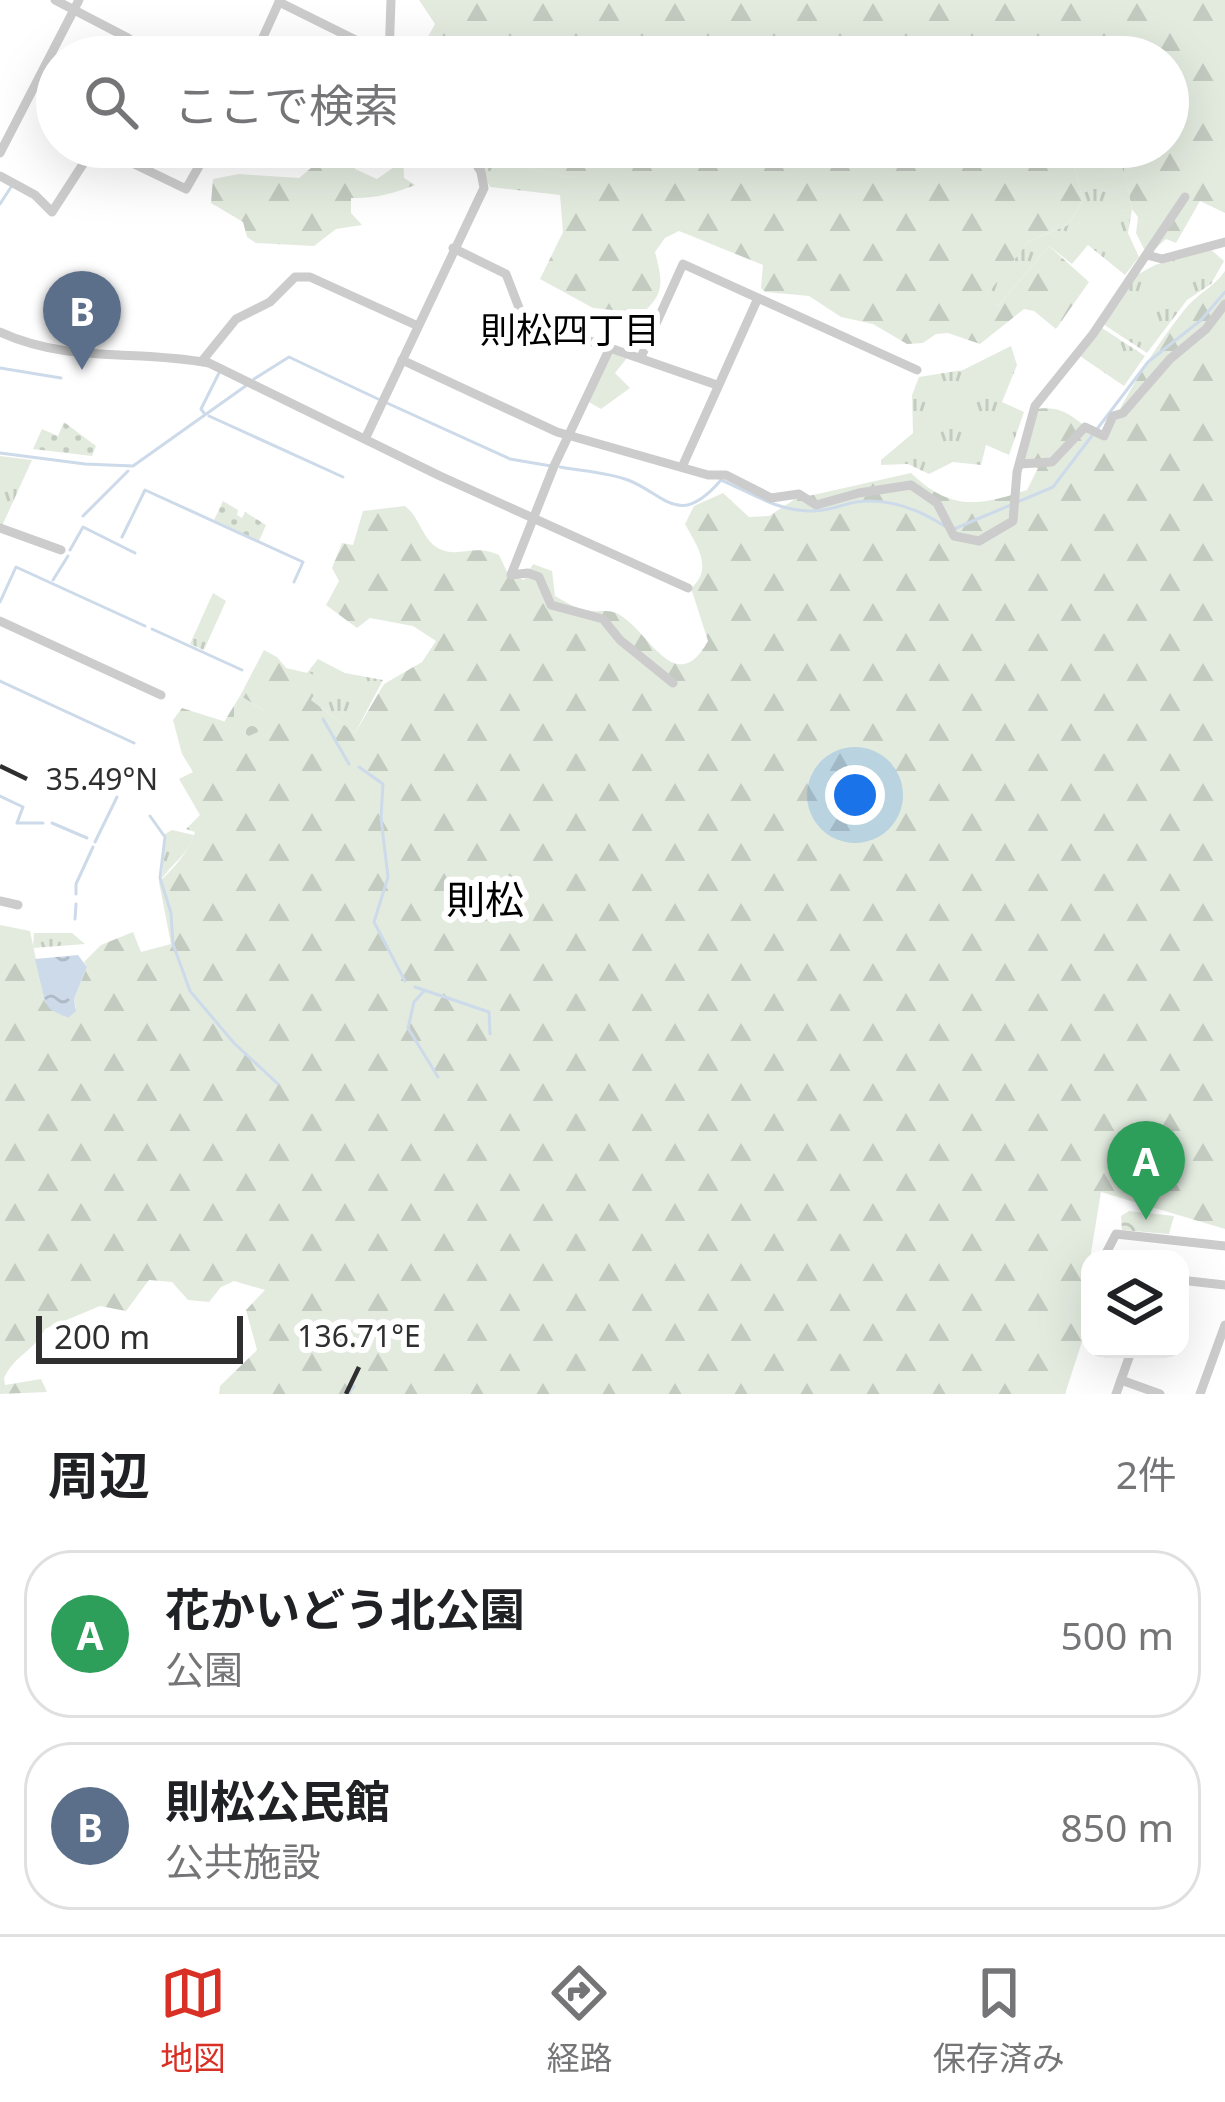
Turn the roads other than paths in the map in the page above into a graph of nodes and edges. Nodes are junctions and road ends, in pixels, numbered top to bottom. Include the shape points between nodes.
1 (55, 0) edge
2 (392, 0) edge
3 (279, 1) edge
4 (77, 5) edge
5 (61, 36) edge
6 (125, 36) edge
7 (263, 36) edge
8 (348, 36) edge
9 (391, 36) edge
10 (36, 84) edge
11 (0, 153) edge
12 (82, 168) edge
13 (141, 168) edge
14 (198, 168) edge
15 (476, 168) edge
16 (0, 176) edge
17 (1185, 197) dead end
18 (1225, 242) edge
19 (453, 248) junction
20 (1148, 255) junction
21 (758, 298) junction
22 (1225, 304) edge
23 (418, 326) junction
24 (0, 332) edge
25 (610, 350) junction
26 (641, 357) junction
27 (403, 360) junction
28 (202, 361) junction
29 (917, 370) dead end
30 (717, 386) junction
31 (569, 434) junction
32 (366, 436) junction
33 (1020, 464) junction
34 (682, 467) junction
35 (535, 516) junction
36 (0, 528) edge
37 (61, 550) dead end
38 (688, 588) dead end
39 (0, 621) edge
40 (673, 683) dead end
41 (161, 695) dead end
42 (0, 901) edge
43 (18, 905) dead end
44 (1225, 1246) edge
45 (1107, 1250) edge
46 (1189, 1281) edge
47 (1225, 1285) edge
48 (1225, 1325) edge
49 (1129, 1358) edge
50 (1121, 1380) junction
51 (1116, 1394) edge
52 (1160, 1394) edge
53 (1200, 1394) edge

1 - 4 street
2 - 9 street
3 - 7 street
3 - 8 street
4 - 5 street
4 - 6 street
10 - 11 street
12 - 16 street via 52,212
13 - 14 street via 186,189
15 - 19 street via 484,184
17 - 20 street
18 - 20 street via 1162,259
19 - 23 street
19 - 25 street via 506,274 523,318
20 - 33 street via 1035,406
21 - 26 street via 683,264
21 - 29 street
21 - 30 street
22 - 33 street via 1113,416 1104,436 1085,427 1052,462
23 - 27 street
23 - 28 street via 295,277 236,319
24 - 28 street via 92,356
25 - 26 street
25 - 31 street
26 - 30 street
27 - 31 street
27 - 32 street
28 - 32 street
30 - 34 street
31 - 34 street
31 - 35 street
32 - 35 street
33 - 34 street via 1013,520 979,541 954,536 937,503 911,485 816,505 799,494 771,499 725,475
35 - 38 street
35 - 40 street via 511,575 539,577 551,604 603,619
36 - 37 street
39 - 41 street
42 - 43 street
44 - 45 street via 1116,1234
46 - 47 street
48 - 53 street
49 - 50 street
50 - 51 street
50 - 52 street

